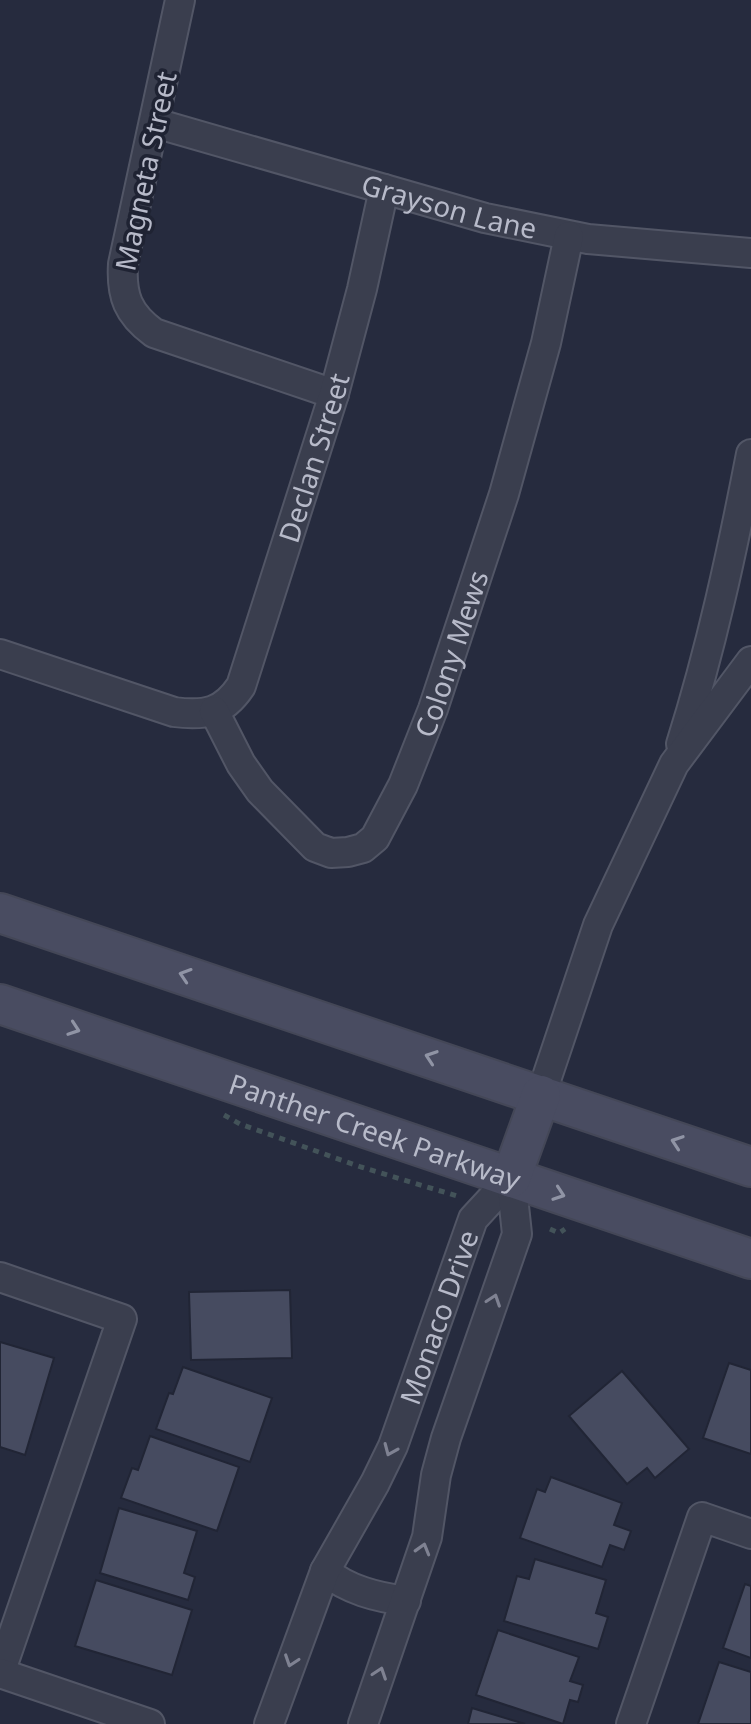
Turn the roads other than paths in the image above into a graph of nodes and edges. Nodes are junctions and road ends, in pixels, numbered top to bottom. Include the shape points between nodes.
1 (180, 0) edge
2 (155, 123) junction
3 (384, 189) junction
4 (569, 236) junction
5 (751, 253) edge
6 (334, 394) junction
7 (751, 454) edge
8 (741, 563) edge
9 (0, 654) edge
10 (751, 661) edge
11 (214, 711) junction
12 (674, 764) junction
13 (0, 913) edge
14 (0, 1004) edge
15 (541, 1095) junction
16 (751, 1167) edge
17 (511, 1178) junction
18 (751, 1259) edge
19 (0, 1277) edge
20 (751, 1534) edge
21 (325, 1571) junction
22 (406, 1601) junction
23 (0, 1673) edge
24 (150, 1724) edge
25 (269, 1724) edge
26 (363, 1724) edge
27 (631, 1724) edge

1 - 2 street, Magneta Street
2 - 3 street, Grayson Lane
2 - 6 street, Magneta Street via 123,264 127,306 154,333
3 - 4 street, Grayson Lane
3 - 6 street, Declan Street
4 - 5 street, Grayson Lane
4 - 11 street, Colony Mews via 504,494 429,721 375,838 348,852 315,847 260,791
6 - 11 street, Declan Street via 241,686 231,701
7 - 8 street
8 - 12 street
9 - 11 street via 174,712
10 - 12 street
12 - 15 street via 598,925
15 -> 13 main road
14 -> 17 main road, Panther Creek Parkway
16 -> 15 main road
15 - 17 main road
17 -> 18 main road, Panther Creek Parkway
17 -> 21 street, Monaco Drive via 473,1219 393,1446
22 -> 17 street, Monaco Drive via 427,1537 446,1438 517,1234
19 - 23 street via 122,1319
20 - 27 street via 702,1517
21 - 22 street via 341,1584
21 -> 25 street, Monaco Drive
26 -> 22 street, Monaco Drive
23 - 24 street

